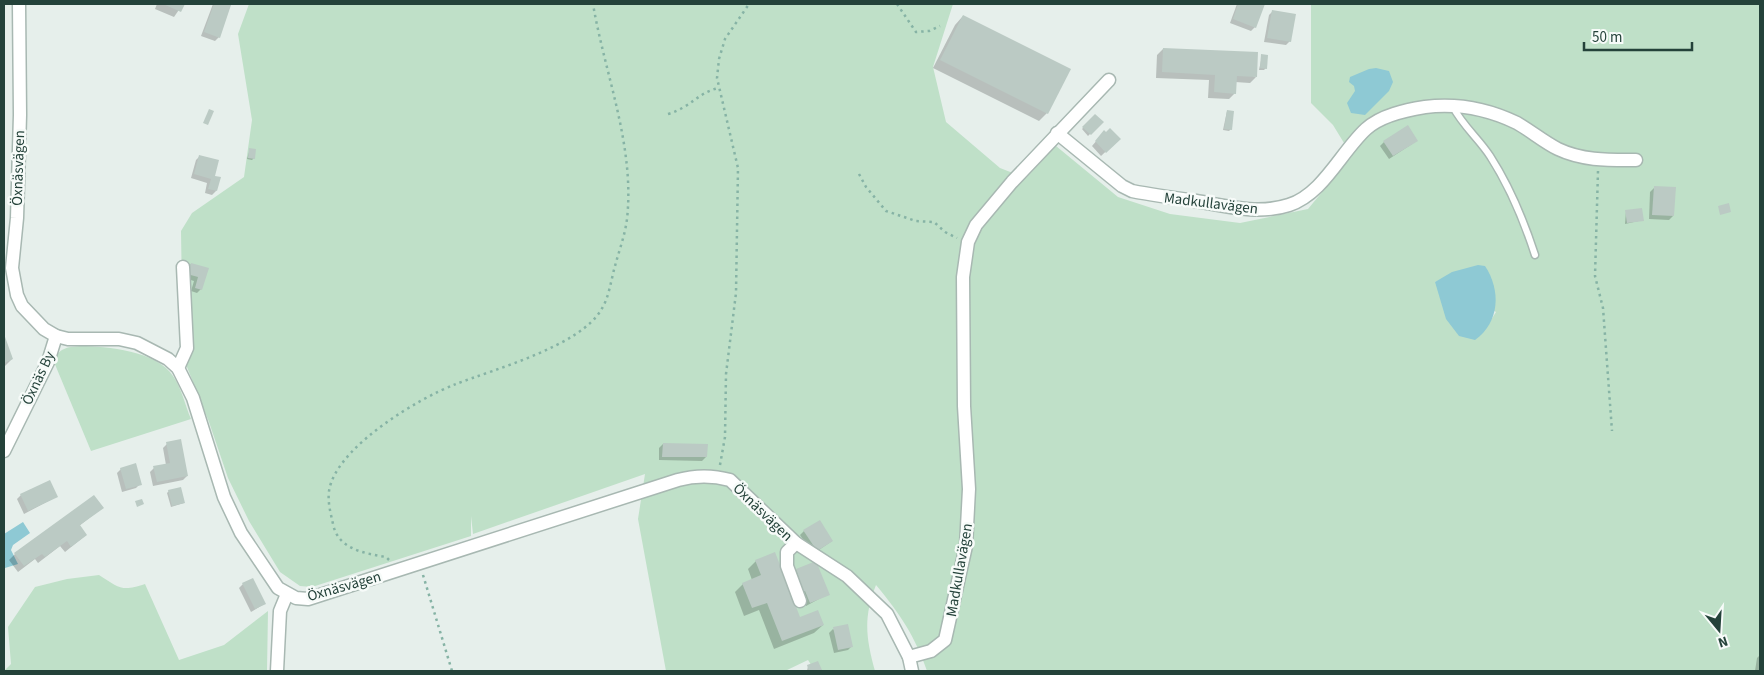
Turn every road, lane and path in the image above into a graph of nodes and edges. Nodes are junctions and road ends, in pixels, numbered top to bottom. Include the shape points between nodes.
1 (19, 4) edge
2 (593, 4) edge
3 (749, 4) edge
4 (897, 4) edge
5 (940, 26) dead end
6 (1109, 80) dead end
7 (719, 88) junction
8 (1453, 106) junction
9 (668, 114) dead end
10 (1057, 132) junction
11 (1599, 160) junction
12 (1636, 160) dead end
13 (859, 174) dead end
14 (968, 242) junction
15 (1535, 255) dead end
16 (183, 267) dead end
17 (56, 336) junction
18 (178, 368) junction
19 (18, 418) junction
20 (4, 420) edge
21 (1612, 431) dead end
22 (4, 451) edge
23 (717, 476) junction
24 (796, 543) junction
25 (419, 564) junction
26 (396, 572) junction
27 (287, 594) junction
28 (800, 601) dead end
29 (909, 658) junction
30 (277, 671) edge
31 (452, 671) edge
32 (912, 671) edge

1 - 17 street, Öxnäsvägen via 20,115 13,282 22,306 44,329
2 - 26 path via 625,141 628,199 627,221 602,309 591,323 566,340 453,385 413,407 376,429 341,464 328,495 334,532 348,547 386,557
3 - 7 path via 725,39 719,59
4 - 5 path via 916,32
6 - 10 street, Madkullavägen
7 - 9 path via 706,90 690,105
7 - 23 path via 738,168 736,293 726,374 725,438
8 - 10 street, Madkullavägen via 1405,110 1385,117 1366,128 1309,193 1289,205 1267,210 1132,191
8 - 11 street, Madkullavägen via 1490,113 1517,124 1559,149
8 - 15 lane via 1501,175
10 - 14 street, Madkullavägen via 976,225
11 - 12 street, Madkullavägen
11 - 21 path via 1595,276 1602,308
13 - 14 path via 886,211 916,221 934,222 952,236
14 - 29 street, Madkullavägen via 963,277 964,406 969,489 966,546 945,640 931,651
16 - 18 street via 186,348
17 - 18 street, Öxnäsvägen via 137,343 168,358
17 - 19 street, Öxnäs By via 48,362
18 - 27 street, Öxnäsvägen via 193,398 229,510 258,560 278,588
19 - 20 street, Öxnäs By
19 - 22 street, Öxnäs By
23 - 24 street, Öxnäsvägen via 736,485
23 - 25 street, Öxnäsvägen via 678,480
24 - 28 street via 787,552 787,566
24 - 29 street, Öxnäsvägen via 847,576 887,614
25 - 26 street, Öxnäsvägen
25 - 31 path
26 - 27 street, Öxnäsvägen via 308,599
27 - 30 street via 280,611
29 - 32 street, Öxnäsvägen

